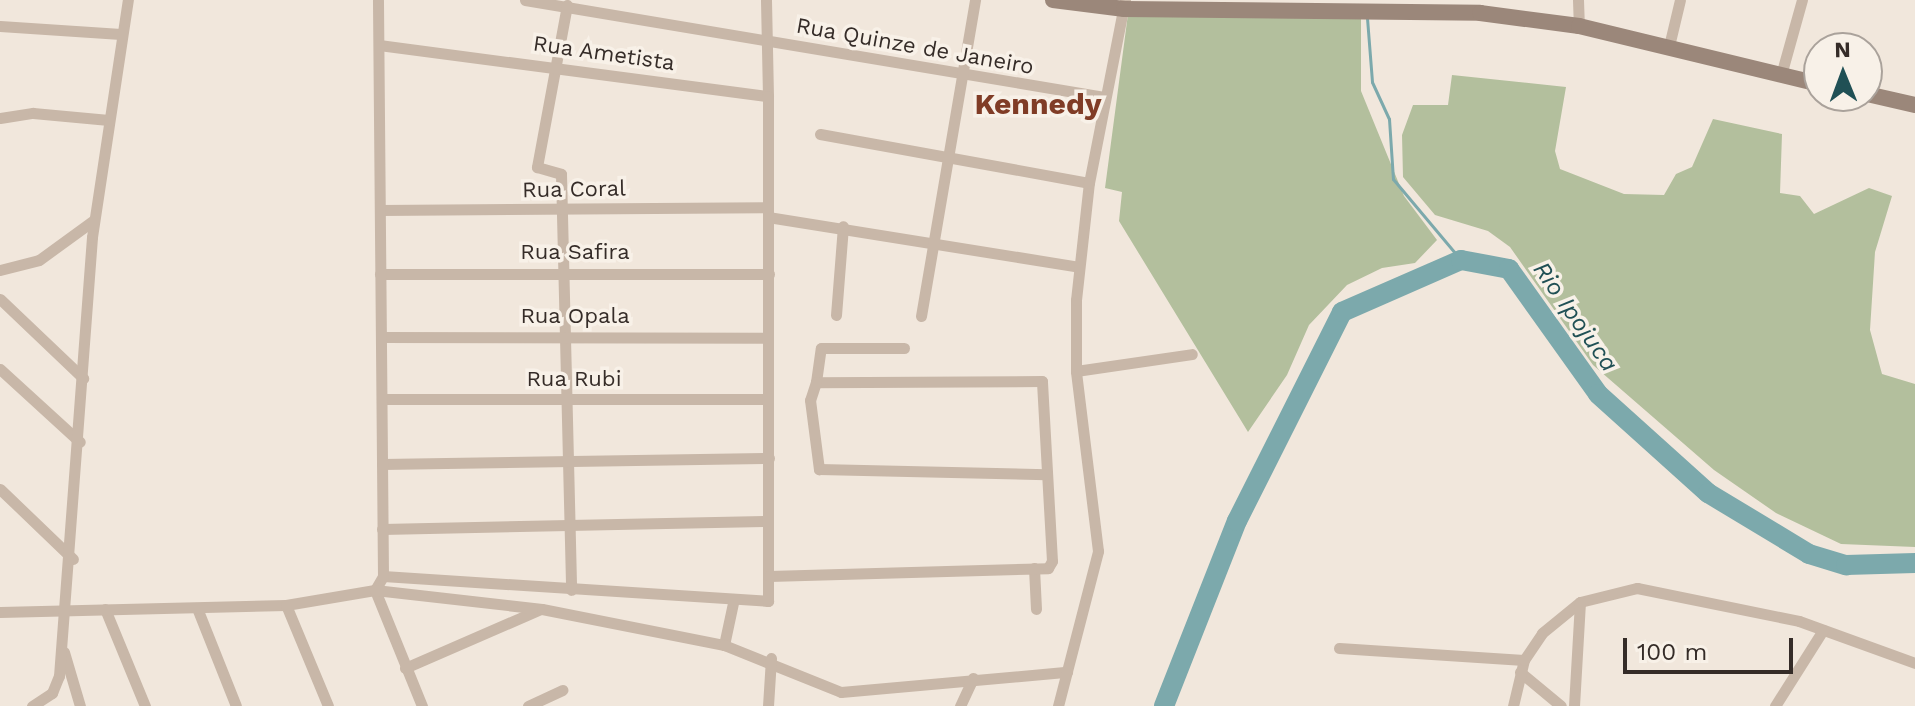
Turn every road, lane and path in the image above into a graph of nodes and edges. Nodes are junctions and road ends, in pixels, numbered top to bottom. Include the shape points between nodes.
1 (128, 0) edge
2 (378, 0) edge
3 (525, 0) edge
4 (766, 0) edge
5 (975, 0) edge
6 (1053, 0) edge
7 (1578, 0) edge
8 (1680, 0) edge
9 (1802, 0) edge
10 (1328, 4) edge
11 (1384, 4) edge
12 (567, 5) junction
13 (1125, 5) edge
14 (0, 26) edge
15 (1579, 26) junction
16 (121, 34) junction
17 (767, 40) junction
18 (379, 45) junction
19 (1669, 46) junction
20 (557, 66) junction
21 (1781, 75) junction
22 (959, 76) junction
23 (1803, 80) edge
24 (768, 96) junction
25 (1104, 97) junction
26 (1883, 98) edge
27 (1915, 105) edge
28 (0, 118) edge
29 (109, 120) junction
30 (820, 134) dead end
31 (945, 157) junction
32 (1089, 183) junction
33 (563, 209) junction
34 (380, 210) junction
35 (768, 212) junction
36 (94, 220) junction
37 (843, 226) junction
38 (932, 240) junction
39 (1079, 267) junction
40 (0, 270) edge
41 (565, 271) junction
42 (380, 274) junction
43 (769, 274) junction
44 (0, 299) edge
45 (836, 315) dead end
46 (921, 316) dead end
47 (566, 335) junction
48 (381, 337) junction
49 (768, 338) junction
50 (904, 348) dead end
51 (1192, 354) dead end
52 (0, 369) edge
53 (1076, 371) junction
54 (83, 378) junction
55 (816, 382) junction
56 (382, 399) junction
57 (566, 399) junction
58 (767, 399) junction
59 (80, 442) junction
60 (769, 458) junction
61 (566, 460) junction
62 (382, 464) junction
63 (1046, 474) junction
64 (0, 489) edge
65 (768, 521) junction
66 (568, 523) junction
67 (382, 529) junction
68 (73, 559) junction
69 (1034, 568) junction
70 (383, 576) junction
71 (769, 576) junction
72 (375, 590) junction
73 (571, 590) junction
74 (1580, 602) junction
75 (733, 603) junction
76 (286, 605) junction
77 (68, 607) junction
78 (197, 608) junction
79 (105, 609) junction
80 (542, 609) junction
81 (1036, 609) dead end
82 (0, 611) edge
83 (1823, 630) junction
84 (62, 643) junction
85 (724, 645) junction
86 (1339, 648) dead end
87 (771, 658) junction
88 (1915, 663) edge
89 (1522, 666) junction
90 (405, 668) junction
91 (1067, 672) junction
92 (973, 678) junction
93 (563, 690) dead end
94 (32, 706) edge
95 (80, 706) edge
96 (145, 706) edge
97 (236, 706) edge
98 (328, 706) edge
99 (422, 706) edge
100 (528, 706) edge
101 (768, 706) edge
102 (960, 706) edge
103 (1058, 706) edge
104 (1513, 706) edge
105 (1561, 706) edge
106 (1574, 706) edge
107 (1775, 706) edge

1 - 16 street
2 - 18 street
3 - 12 street, Rua Quinze de Janeiro
4 - 17 street
5 - 22 street
6 - 13 main road
7 - 15 street
8 - 19 street
9 - 21 street
10 - 11 main road
10 - 13 main road
11 - 15 main road
12 - 17 street, Rua Quinze de Janeiro
12 - 20 street
13 - 25 street
14 - 16 street
15 - 19 main road
16 - 29 street
17 - 22 street, Rua Quinze de Janeiro
17 - 24 street
18 - 20 street, Rua Ametista
18 - 34 street
19 - 21 main road
20 - 24 street, Rua Ametista
20 - 33 street via 537,167 561,174
21 - 23 main road
22 - 25 street, Rua Quinze de Janeiro
22 - 31 street
24 - 35 street
25 - 32 street
26 - 27 main road
28 - 29 street via 33,113
29 - 36 street
30 - 31 street
31 - 32 street
31 - 38 street
32 - 39 street
33 - 34 street, Rua Coral
33 - 35 street, Rua Coral
33 - 41 street
34 - 42 street
35 - 37 street, Rua Coral
35 - 43 street
36 - 40 street via 39,260
36 - 54 street
37 - 38 street, Rua Coral
37 - 45 street
38 - 39 street, Rua Coral
38 - 46 street
39 - 53 street
41 - 42 street, Rua Safira
41 - 43 street, Rua Safira
41 - 47 street
42 - 48 street
43 - 49 street
44 - 54 street
47 - 48 street, Rua Opala
47 - 49 street, Rua Opala
47 - 57 street
48 - 56 street
49 - 58 street
50 - 55 street via 821,348
51 - 53 street
52 - 59 street
53 - 91 street via 1098,551
54 - 59 street
55 - 63 street via 810,400 819,469
55 - 63 street via 1039,380
56 - 57 street, Rua Rubi
56 - 62 street
57 - 58 street, Rua Rubi
57 - 61 street
58 - 60 street
59 - 68 street
60 - 61 street
60 - 65 street
61 - 62 street
61 - 66 street
62 - 67 street
63 - 69 street via 1052,561
64 - 68 street
65 - 66 street
65 - 71 street
66 - 67 street
66 - 73 street
67 - 70 street
68 - 77 street
69 - 71 street
69 - 81 street
70 - 72 street
70 - 73 street
71 - 75 street via 768,601
72 - 76 street
72 - 80 street
72 - 90 street
73 - 75 street
74 - 83 street via 1637,588
74 - 89 street
74 - 106 street
75 - 85 street
76 - 78 street
76 - 98 street
77 - 79 street
77 - 82 street
77 - 84 street
78 - 79 street
78 - 97 street
79 - 96 street
80 - 85 street
80 - 90 street
83 - 88 street
83 - 107 street
84 - 94 street via 52,693
84 - 95 street
85 - 87 street
86 - 89 street
87 - 92 street via 841,692
87 - 101 street
89 - 104 street
89 - 105 street
90 - 99 street
91 - 92 street
91 - 103 street
92 - 102 street
93 - 100 street

